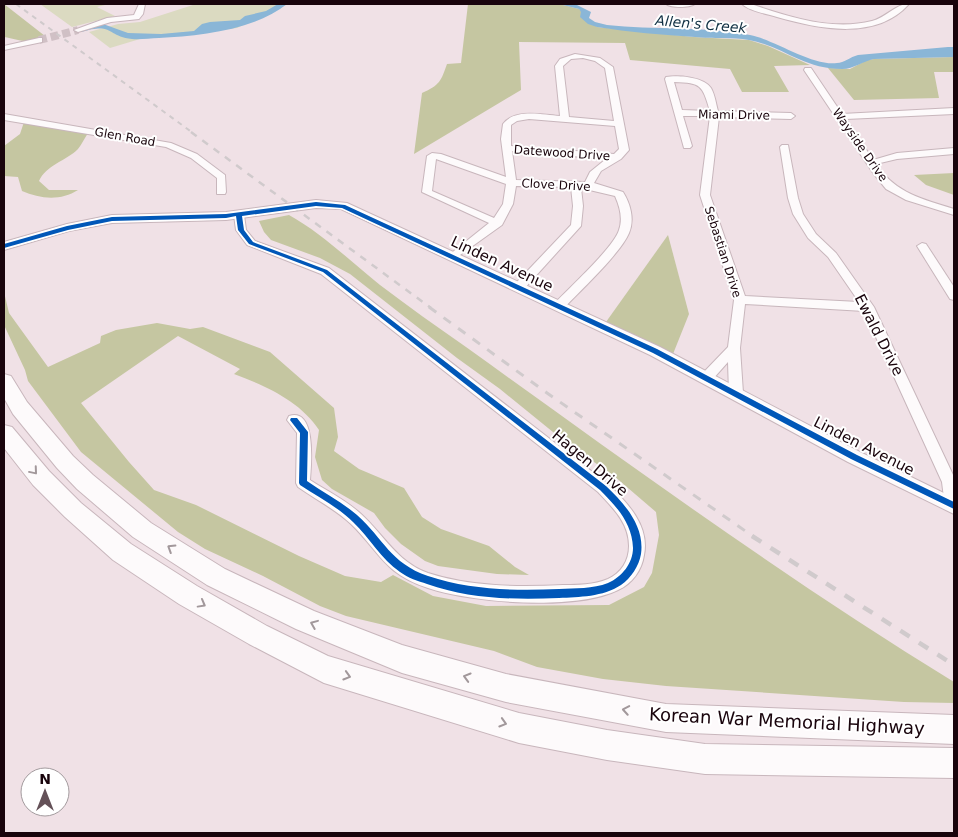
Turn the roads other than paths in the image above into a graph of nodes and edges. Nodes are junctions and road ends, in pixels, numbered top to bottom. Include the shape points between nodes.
1 (142, 4) edge
2 (669, 4) edge
3 (692, 4) edge
4 (745, 4) edge
5 (906, 4) edge
6 (78, 30) tunnel mouth
7 (37, 41) tunnel mouth
8 (4, 48) edge
9 (808, 70) dead end
10 (954, 111) edge
11 (678, 113) junction
12 (716, 115) junction
13 (791, 116) dead end
14 (4, 117) edge
15 (839, 117) junction
16 (565, 120) junction
17 (619, 124) junction
18 (687, 146) dead end
19 (785, 147) dead end
20 (507, 148) junction
21 (954, 151) edge
22 (438, 156) joint
23 (618, 157) junction
24 (871, 163) junction
25 (513, 183) junction
26 (576, 185) junction
27 (589, 185) junction
28 (221, 192) dead end
29 (954, 212) edge
30 (239, 214) junction
31 (498, 222) junction
32 (4, 246) edge
33 (922, 246) dead end
34 (453, 257) junction
35 (519, 287) junction
36 (954, 296) edge
37 (740, 300) junction
38 (559, 306) junction
39 (868, 306) junction
40 (734, 348) junction
41 (707, 378) junction
42 (4, 382) edge
43 (736, 393) junction
44 (294, 420) dead end
45 (4, 433) edge
46 (952, 505) edge
47 (954, 730) edge
48 (954, 763) edge

1 - 6 street via 136,17 110,20
2 - 3 street
4 - 5 street via 803,20 855,26 878,22
7 - 8 street
9 - 15 street, Wayside Drive
10 - 15 street
11 - 12 street, Miami Drive
11 - 12 street, Sebastian Drive via 669,80 704,84
11 - 18 street, Sebastian Drive
12 - 13 street, Miami Drive
12 - 37 street, Sebastian Drive via 705,194
14 - 28 street, Glen Road via 168,145 194,156 222,177
15 - 24 street, Wayside Drive
16 - 17 street
16 - 17 street via 559,66 564,59 583,56 600,60 609,67
16 - 20 street via 528,116 512,120 506,126
17 - 23 street via 624,150
19 - 39 street, Ewald Drive via 798,214
20 - 23 street, Datewood Drive
20 - 25 street
21 - 24 street via 897,156
22 - 25 street
22 - 31 street via 432,156 428,192
23 - 27 street via 595,171
24 - 29 street, Wayside Drive via 890,187 910,198
25 - 26 street, Clove Drive
25 - 31 street, Clove Drive via 509,202
26 - 27 street, Clove Drive
26 - 35 street via 576,226
27 - 38 street, Clove Drive via 619,194 626,212 624,233
30 - 32 street, Linden Avenue via 112,219
30 - 34 street, Linden Avenue via 329,204 352,209
30 - 44 street, Hagen Drive via 241,230 251,243 326,271 602,488 627,513 634,527 638,542 632,569 608,587 545,594 462,589 408,572 355,518 303,482 304,432
31 - 34 street, Clove Drive
33 - 36 street
34 - 35 street, Linden Avenue
35 - 38 street, Linden Avenue
37 - 39 street
37 - 40 street, Sebastian Drive
38 - 41 street, Linden Avenue
39 - 46 street, Ewald Drive via 949,482
40 - 41 street
40 - 43 street, Sebastian Drive
41 - 43 street, Linden Avenue
47 -> 42 main road, Korean War Memorial Highway via 666,718 506,688 402,659 305,620 216,577 142,530 65,462 20,408
43 - 46 street, Linden Avenue via 854,458
45 -> 48 main road via 54,491 122,552 188,596 324,669 520,728 607,745 704,759

